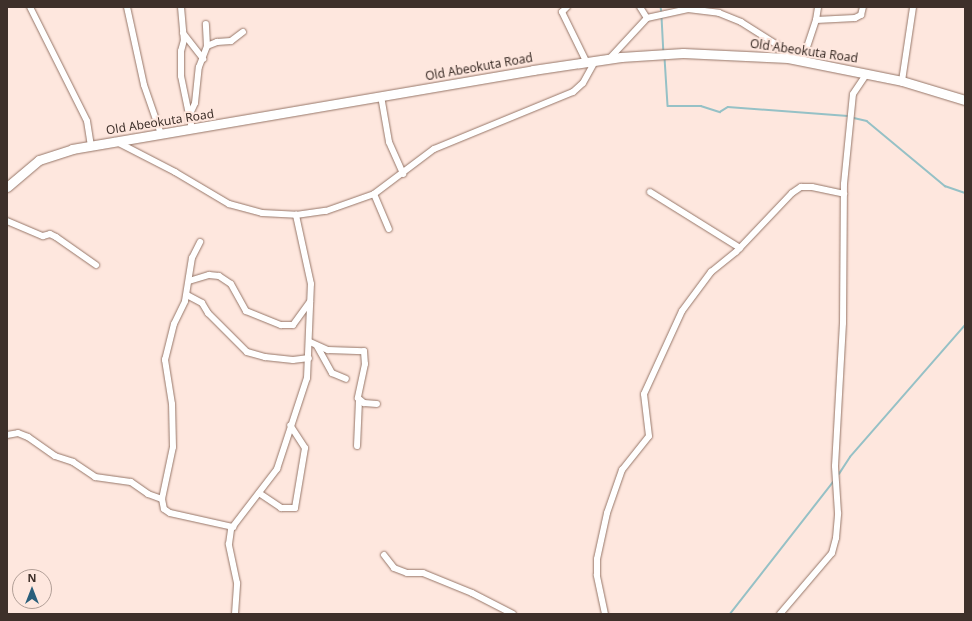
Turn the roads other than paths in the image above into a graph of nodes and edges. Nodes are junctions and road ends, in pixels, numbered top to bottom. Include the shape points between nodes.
1 (30, 7) edge
2 (127, 7) edge
3 (181, 7) edge
4 (567, 7) edge
5 (640, 7) edge
6 (818, 7) edge
7 (863, 7) edge
8 (913, 7) edge
9 (647, 18) junction
10 (816, 20) junction
11 (206, 24) dead end
12 (243, 32) dead end
13 (183, 33) junction
14 (208, 46) junction
15 (610, 58) junction
16 (788, 58) junction
17 (203, 59) junction
18 (596, 60) junction
19 (586, 61) junction
20 (802, 62) junction
21 (867, 73) junction
22 (902, 81) junction
23 (381, 96) junction
24 (965, 100) edge
25 (189, 116) junction
26 (192, 129) junction
27 (161, 134) junction
28 (115, 142) junction
29 (91, 145) junction
30 (403, 174) junction
31 (7, 187) edge
32 (650, 192) dead end
33 (374, 194) junction
34 (844, 194) junction
35 (296, 215) junction
36 (7, 221) edge
37 (389, 230) dead end
38 (200, 242) dead end
39 (740, 248) junction
40 (96, 265) dead end
41 (189, 282) junction
42 (187, 295) junction
43 (311, 298) junction
44 (310, 342) junction
45 (318, 346) junction
46 (309, 358) junction
47 (346, 379) dead end
48 (359, 400) junction
49 (376, 404) dead end
50 (290, 425) junction
51 (7, 435) edge
52 (357, 446) dead end
53 (259, 493) junction
54 (162, 498) junction
55 (233, 527) junction
56 (384, 555) dead end
57 (235, 614) edge
58 (513, 614) edge
59 (605, 614) edge
60 (780, 614) edge

1 - 29 street via 87,121
2 - 27 street via 144,85
3 - 13 street
4 - 19 street via 562,12
5 - 9 street
6 - 10 street
7 - 10 street via 861,15 855,18
8 - 22 street
9 - 15 street
9 - 16 street via 688,9 719,12 741,22 772,42
10 - 20 street
11 - 14 street
12 - 14 street via 230,41
13 - 17 street
13 - 25 street via 181,76
14 - 17 street
15 - 16 highway, Old Abeokuta Road via 682,53
15 - 18 highway, Old Abeokuta Road
16 - 20 highway, Old Abeokuta Road
17 - 25 street via 199,67 195,103
18 - 19 highway, Old Abeokuta Road
18 - 30 street via 583,83 573,92 434,149
19 - 23 highway, Old Abeokuta Road
20 - 21 highway, Old Abeokuta Road
21 - 22 highway, Old Abeokuta Road
21 - 34 street via 852,98
22 - 24 highway, Old Abeokuta Road
23 - 26 highway, Old Abeokuta Road
23 - 30 street via 389,142
25 - 26 street
26 - 27 highway, Old Abeokuta Road
27 - 28 highway, Old Abeokuta Road
28 - 29 highway, Old Abeokuta Road
28 - 35 street via 175,172 229,204 262,213
29 - 31 highway, Old Abeokuta Road via 39,160
30 - 33 street via 392,178
32 - 39 street
33 - 35 street via 326,211
33 - 37 street
34 - 39 street via 801,187 792,193
34 - 60 street via 843,323 835,466 838,513 836,538 832,552
35 - 43 street via 309,270
36 - 40 street via 43,236 50,234
38 - 41 street via 192,258
39 - 59 street via 710,272 682,311 644,394 649,436 617,479 597,559 597,575
41 - 42 street
41 - 43 street via 209,275 219,276 231,284 246,311 281,325 293,325 308,307
42 - 46 street via 202,303 208,313 247,352 293,360
42 - 54 street via 169,340 165,360 172,404 173,447
43 - 44 street
44 - 45 street
44 - 46 street
45 - 47 street via 332,373
45 - 48 street via 337,351 364,351 365,364
46 - 50 street via 302,399
48 - 49 street
48 - 52 street
50 - 53 street via 277,469
50 - 53 street via 305,448 295,508 281,508
51 - 54 street via 21,434 95,477 125,480 148,494
53 - 55 street
54 - 55 street via 164,509 170,513
55 - 57 street via 229,544 237,583
56 - 58 street via 394,568 407,573 423,573 472,593

